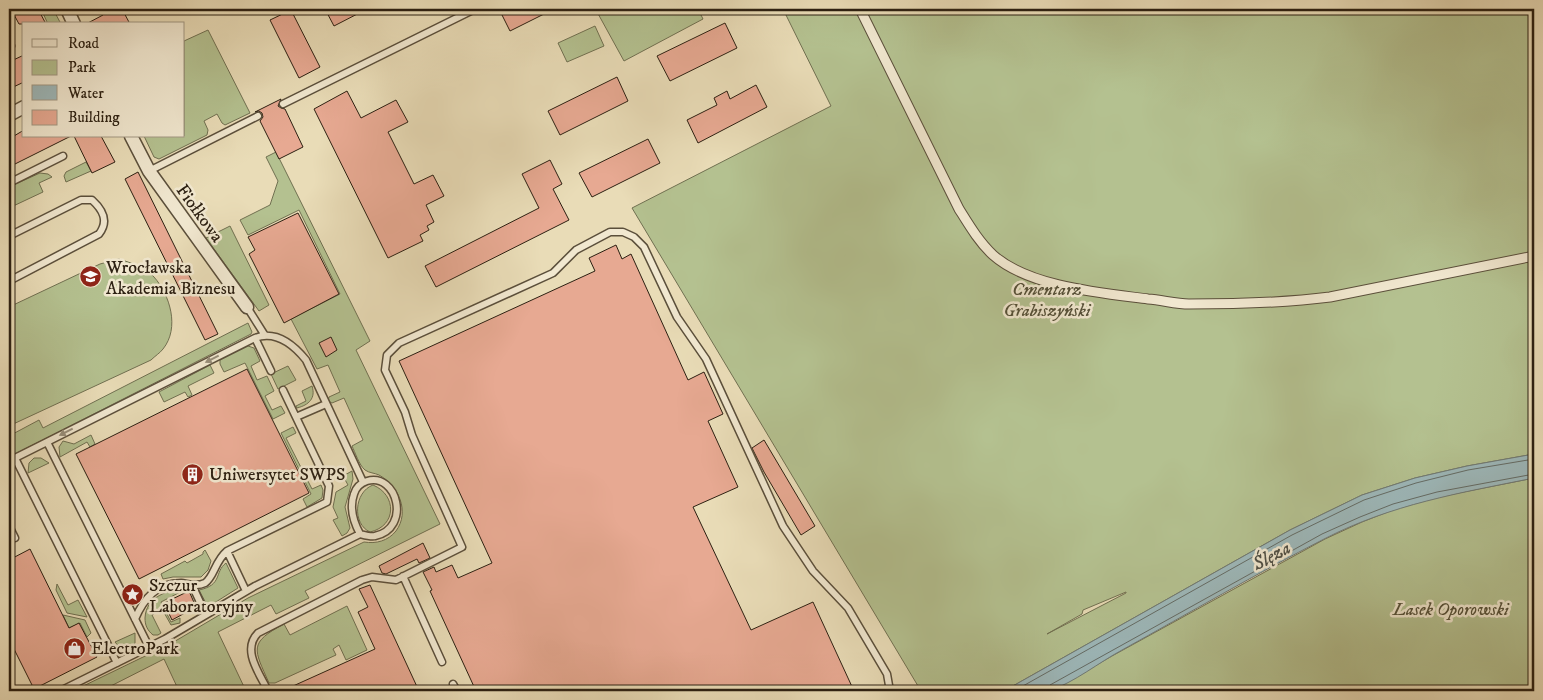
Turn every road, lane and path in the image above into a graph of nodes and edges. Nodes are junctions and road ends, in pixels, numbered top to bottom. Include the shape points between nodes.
1 (67, 9) edge
2 (860, 9) edge
3 (471, 11) dead end
4 (73, 22) edge
5 (9, 39) edge
6 (9, 47) edge
7 (283, 104) dead end
8 (22, 109) edge
9 (9, 115) edge
10 (258, 116) dead end
11 (132, 138) edge
12 (64, 156) dead end
13 (149, 171) junction
14 (9, 183) edge
15 (9, 236) edge
16 (1534, 256) edge
17 (9, 281) edge
18 (247, 307) joint
19 (264, 334) junction
20 (255, 338) junction
21 (271, 371) dead end
22 (283, 390) dead end
23 (326, 404) junction
24 (296, 417) junction
25 (47, 442) junction
26 (12, 460) edge
27 (363, 482) junction
28 (9, 526) edge
29 (360, 534) junction
30 (14, 538) dead end
31 (227, 551) junction
32 (403, 576) junction
33 (192, 585) junction
34 (246, 591) junction
35 (206, 615) junction
36 (135, 619) junction
37 (149, 647) junction
38 (442, 662) dead end
39 (117, 663) junction
40 (454, 684) dead end
41 (60, 691) edge
42 (268, 691) edge
43 (457, 691) edge
44 (890, 691) edge

1 - 4 street
2 - 16 street via 959,209 978,239 994,255 1023,273 1066,286 1187,304 1277,302 1330,297
3 - 7 lane
5 - 6 lane
8 - 9 street
10 - 13 lane
11 - 13 street, Fiołkowa
12 - 14 lane
13 - 18 street, Fiołkowa
15 - 17 lane via 81,200 92,200 105,218 99,234
18 - 19 lane
19 - 20 lane
19 - 23 lane via 273,334 297,349 306,360
20 - 21 lane
20 -> 25 lane
22 - 24 lane
23 - 24 lane
23 - 27 lane
24 - 31 lane via 329,486 327,502
25 - 26 lane
25 - 36 lane
26 - 39 lane
27 - 29 lane via 355,490 351,510
27 - 29 lane via 380,480 387,486 397,501 398,512 386,531 374,536
28 - 30 lane
29 - 34 lane
31 - 33 lane via 219,557 204,583
31 - 34 lane
32 - 38 lane
32 - 42 lane via 396,580 372,577 362,580 258,633 250,653
32 - 44 lane via 462,547 385,370 387,355 399,343 553,273 581,246 610,232 623,232 634,236 644,247 677,317 706,359 783,526 813,571 848,608 887,674
33 - 35 lane
33 - 36 lane via 159,588 146,598
34 - 35 lane
35 - 37 lane
36 - 37 lane
37 - 39 lane
39 - 41 lane
40 - 43 lane

